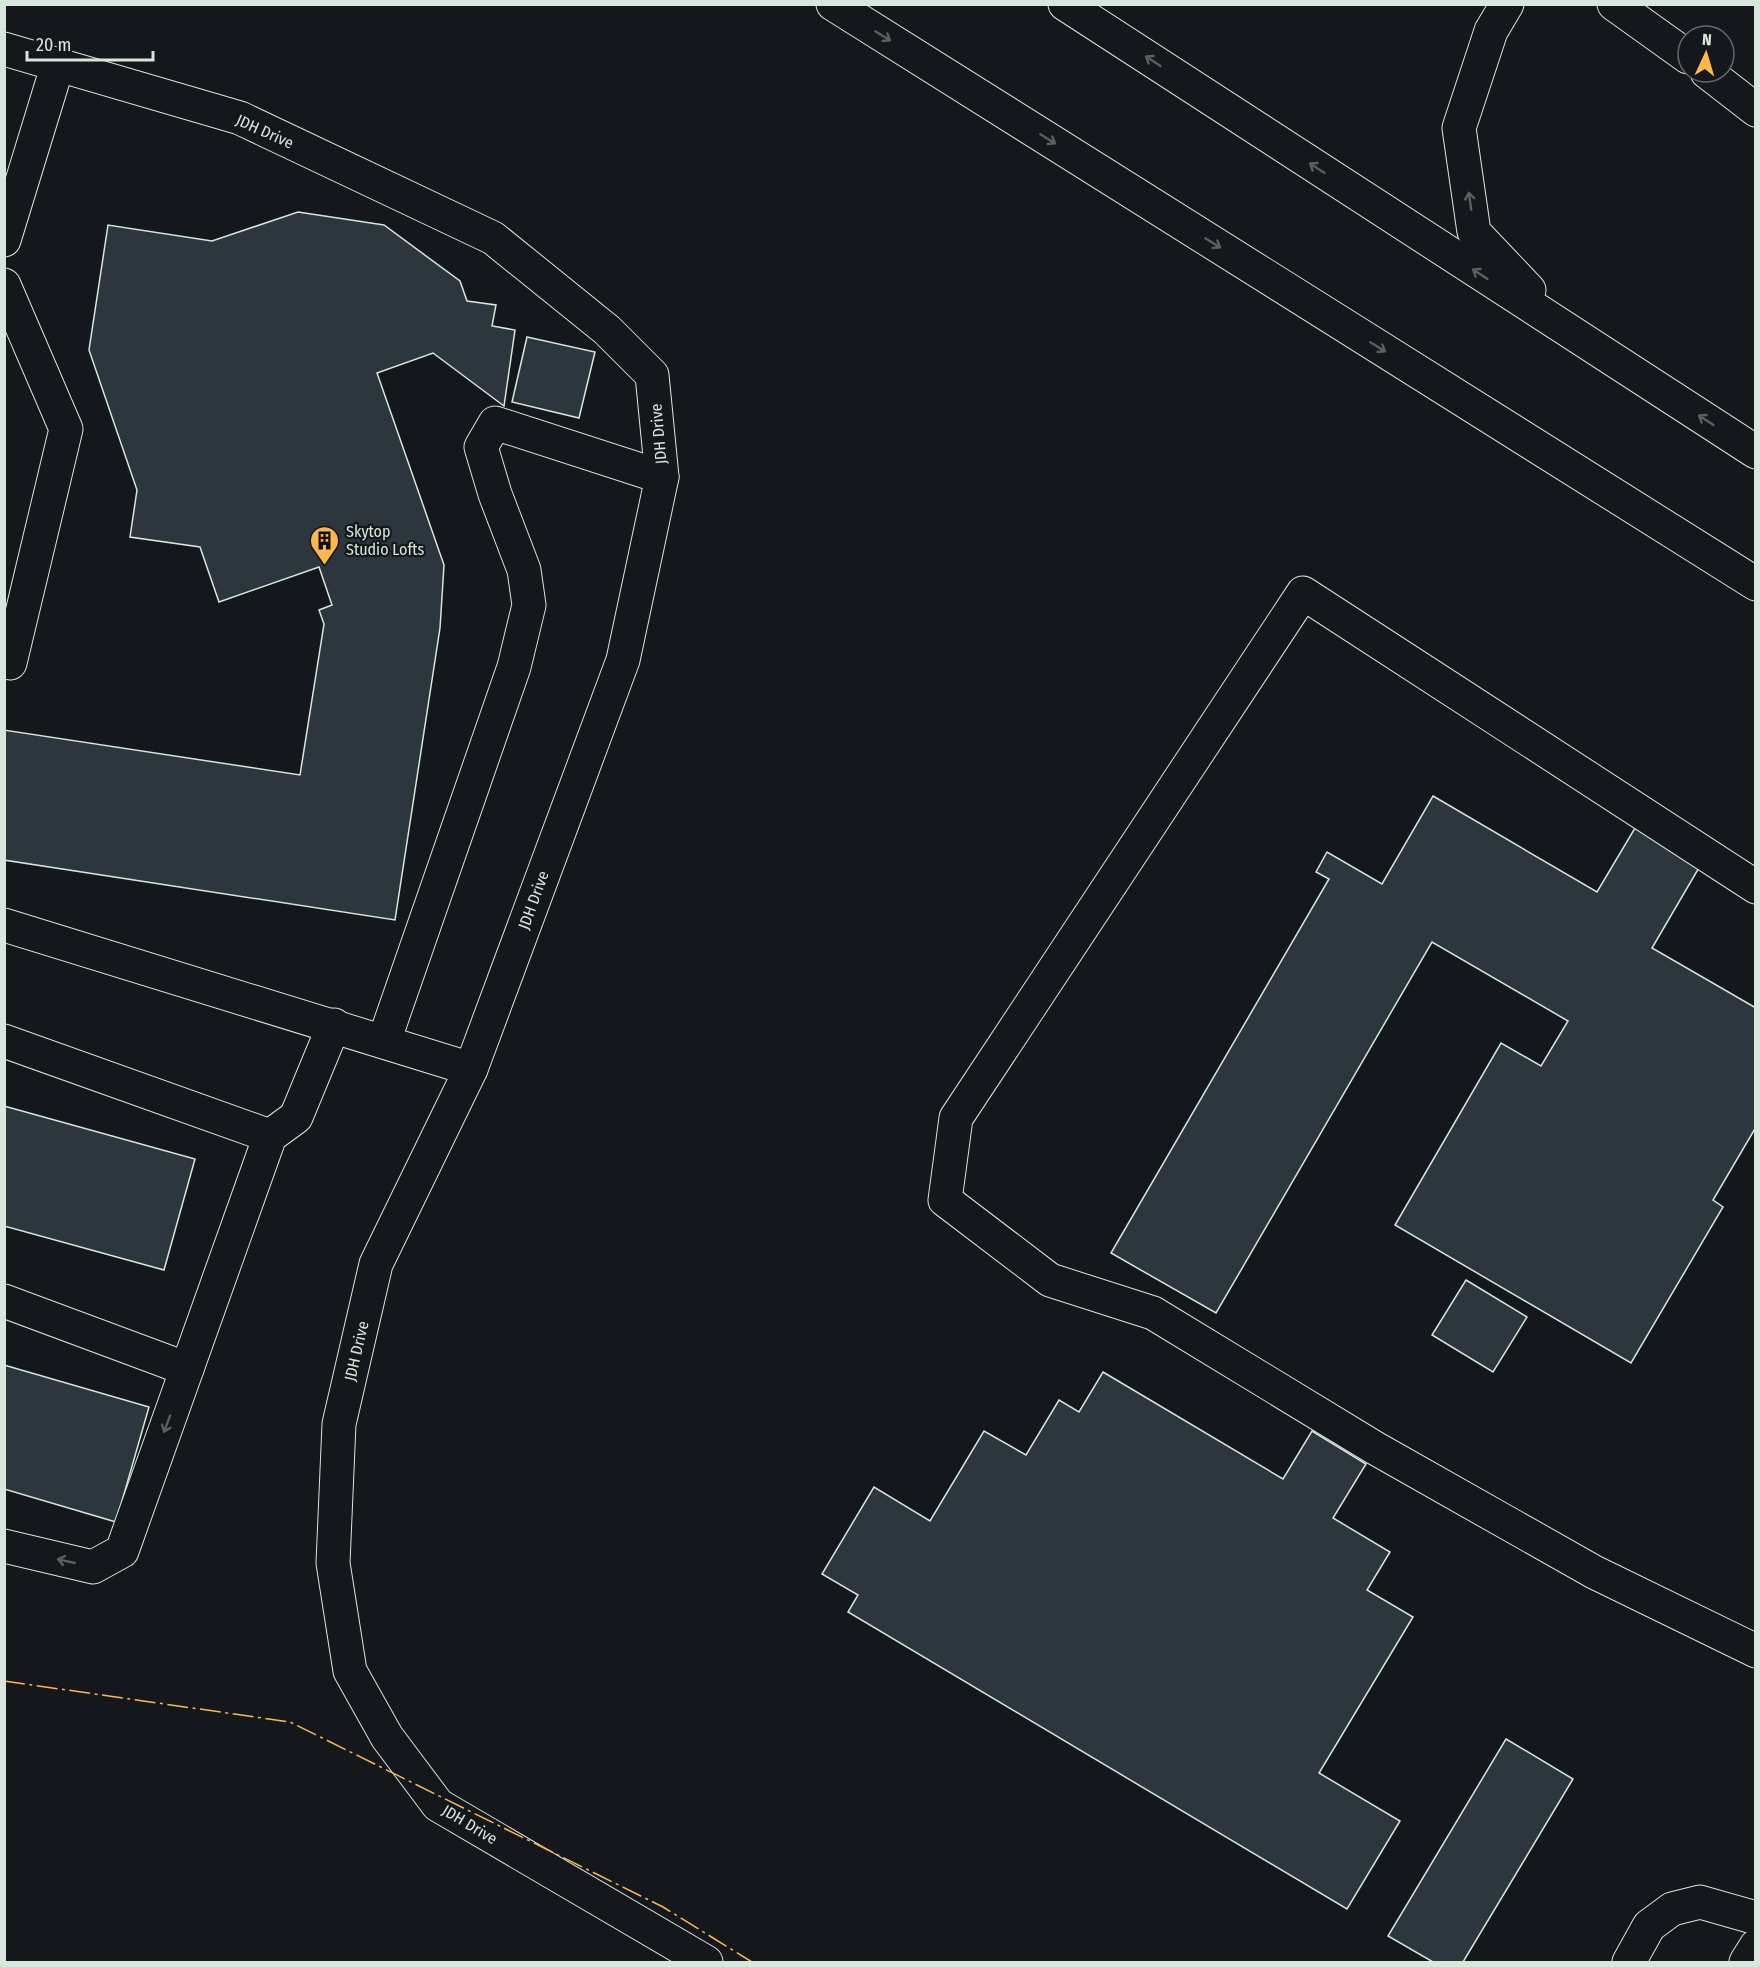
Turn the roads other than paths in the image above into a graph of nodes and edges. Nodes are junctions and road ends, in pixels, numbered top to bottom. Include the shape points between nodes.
1 (833, 4) edge
2 (1065, 4) edge
3 (1507, 4) edge
4 (1617, 5) edge
5 (1676, 48) edge
6 (4, 49) edge
7 (58, 64) junction
8 (1722, 84) edge
9 (1755, 110) edge
10 (4, 240) edge
11 (4, 285) edge
12 (1565, 328) junction
13 (1755, 452) edge
14 (662, 477) junction
15 (1755, 584) edge
16 (4, 661) edge
17 (1755, 887) edge
18 (4, 924) edge
19 (334, 1025) junction
20 (4, 1041) edge
21 (384, 1041) junction
22 (471, 1069) junction
23 (270, 1136) junction
24 (4, 1301) edge
25 (187, 1369) junction
26 (4, 1546) edge
27 (1755, 1651) edge
28 (1755, 1918) edge
29 (1755, 1946) edge
30 (706, 1962) edge
31 (1629, 1962) edge
32 (1746, 1962) edge

1 -> 15 main road
12 -> 2 main road
12 -> 3 main road via 1474,232 1459,128 1491,31
4 - 5 main road
6 - 7 main road, JDH Drive
7 - 10 main road
7 - 14 main road, JDH Drive via 240,118 493,238 607,330 652,375
8 - 9 main road
11 - 16 main road via 66,429 10,663
13 -> 12 main road
14 - 21 main road via 495,423 481,447 524,570 529,605 514,667
14 - 22 main road, JDH Drive via 623,660
17 - 27 main road via 1303,593 956,1118 945,1200 1050,1280 1153,1313 1376,1448 1594,1572
18 - 19 main road
19 - 21 main road
19 - 23 main road via 296,1117
20 - 23 main road
21 - 22 main road
22 - 30 main road, JDH Drive via 376,1264 339,1424 333,1563 350,1671 387,1737 438,1805
23 - 25 main road
24 - 25 main road
25 -> 26 main road via 122,1551 93,1567
28 - 31 main road via 1700,1902 1672,1909 1649,1926
29 - 32 main road

